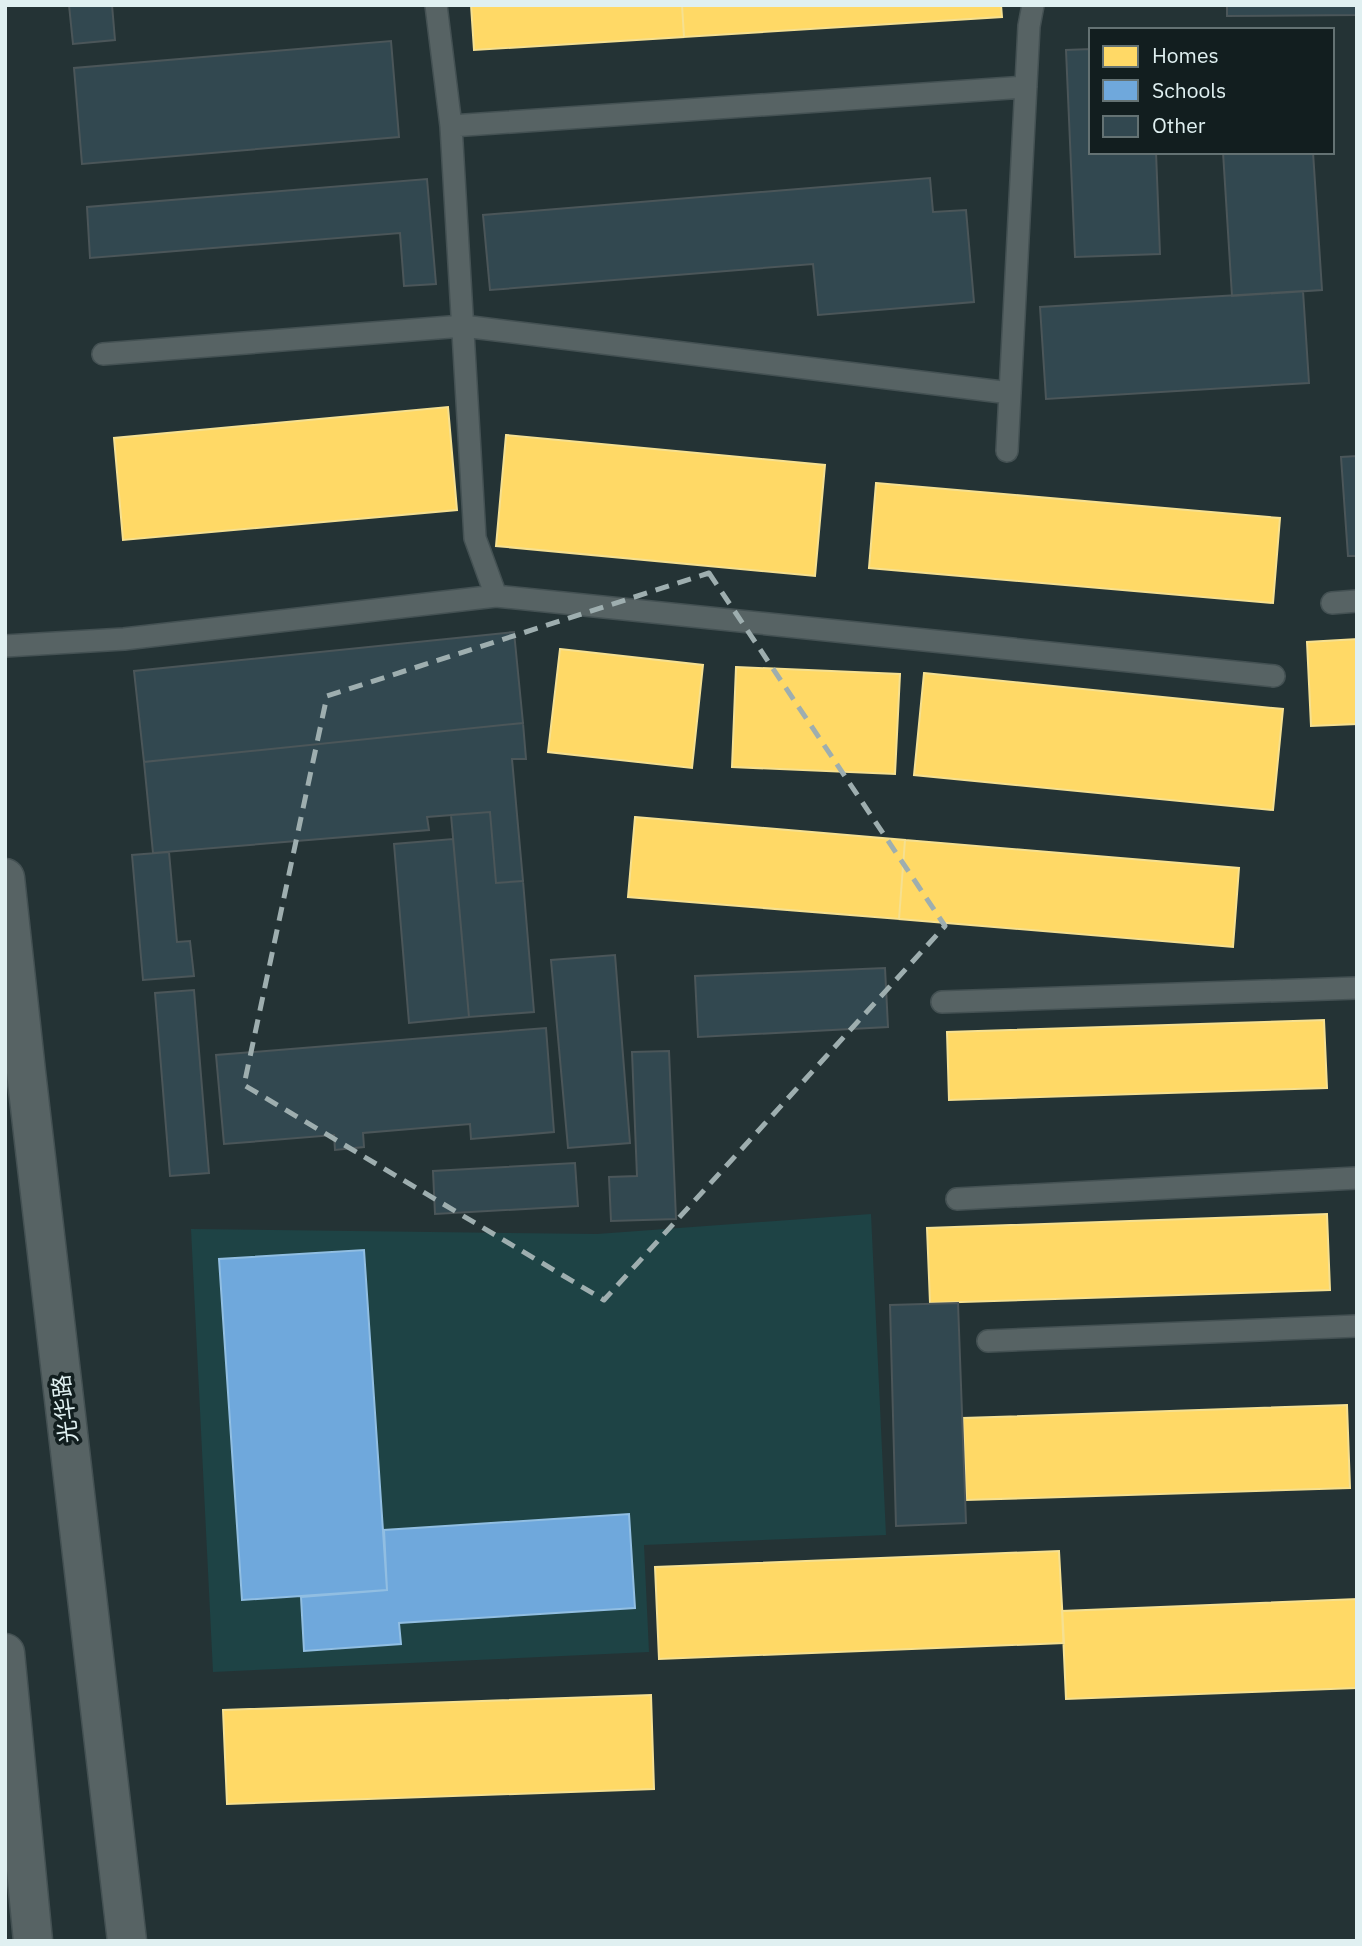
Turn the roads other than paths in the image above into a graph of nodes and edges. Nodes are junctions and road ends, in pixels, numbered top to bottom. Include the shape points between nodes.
1 (436, 5) edge
2 (1033, 5) edge
3 (1026, 87) junction
4 (451, 126) junction
5 (463, 326) junction
6 (103, 354) dead end
7 (1010, 393) junction
8 (1007, 451) dead end
9 (496, 596) junction
10 (1357, 601) edge
11 (1332, 603) dead end
12 (5, 646) edge
13 (1274, 676) dead end
14 (5, 878) edge
15 (1357, 988) edge
16 (942, 1002) dead end
17 (15, 1073) edge
18 (1357, 1178) edge
19 (957, 1199) dead end
20 (1357, 1326) edge
21 (988, 1341) dead end
22 (5, 1653) edge
23 (33, 1941) edge
24 (127, 1941) edge

1 - 4 lane
2 - 3 lane
3 - 4 lane
3 - 7 lane
4 - 5 lane
5 - 6 lane
5 - 7 lane
5 - 9 lane via 475,538
7 - 8 lane
9 - 12 lane via 124,639
9 - 13 lane
10 - 11 lane
14 - 17 main road, 光华路
15 - 16 lane
17 - 24 main road, 光华路
18 - 19 lane
20 - 21 lane
22 - 23 main road

